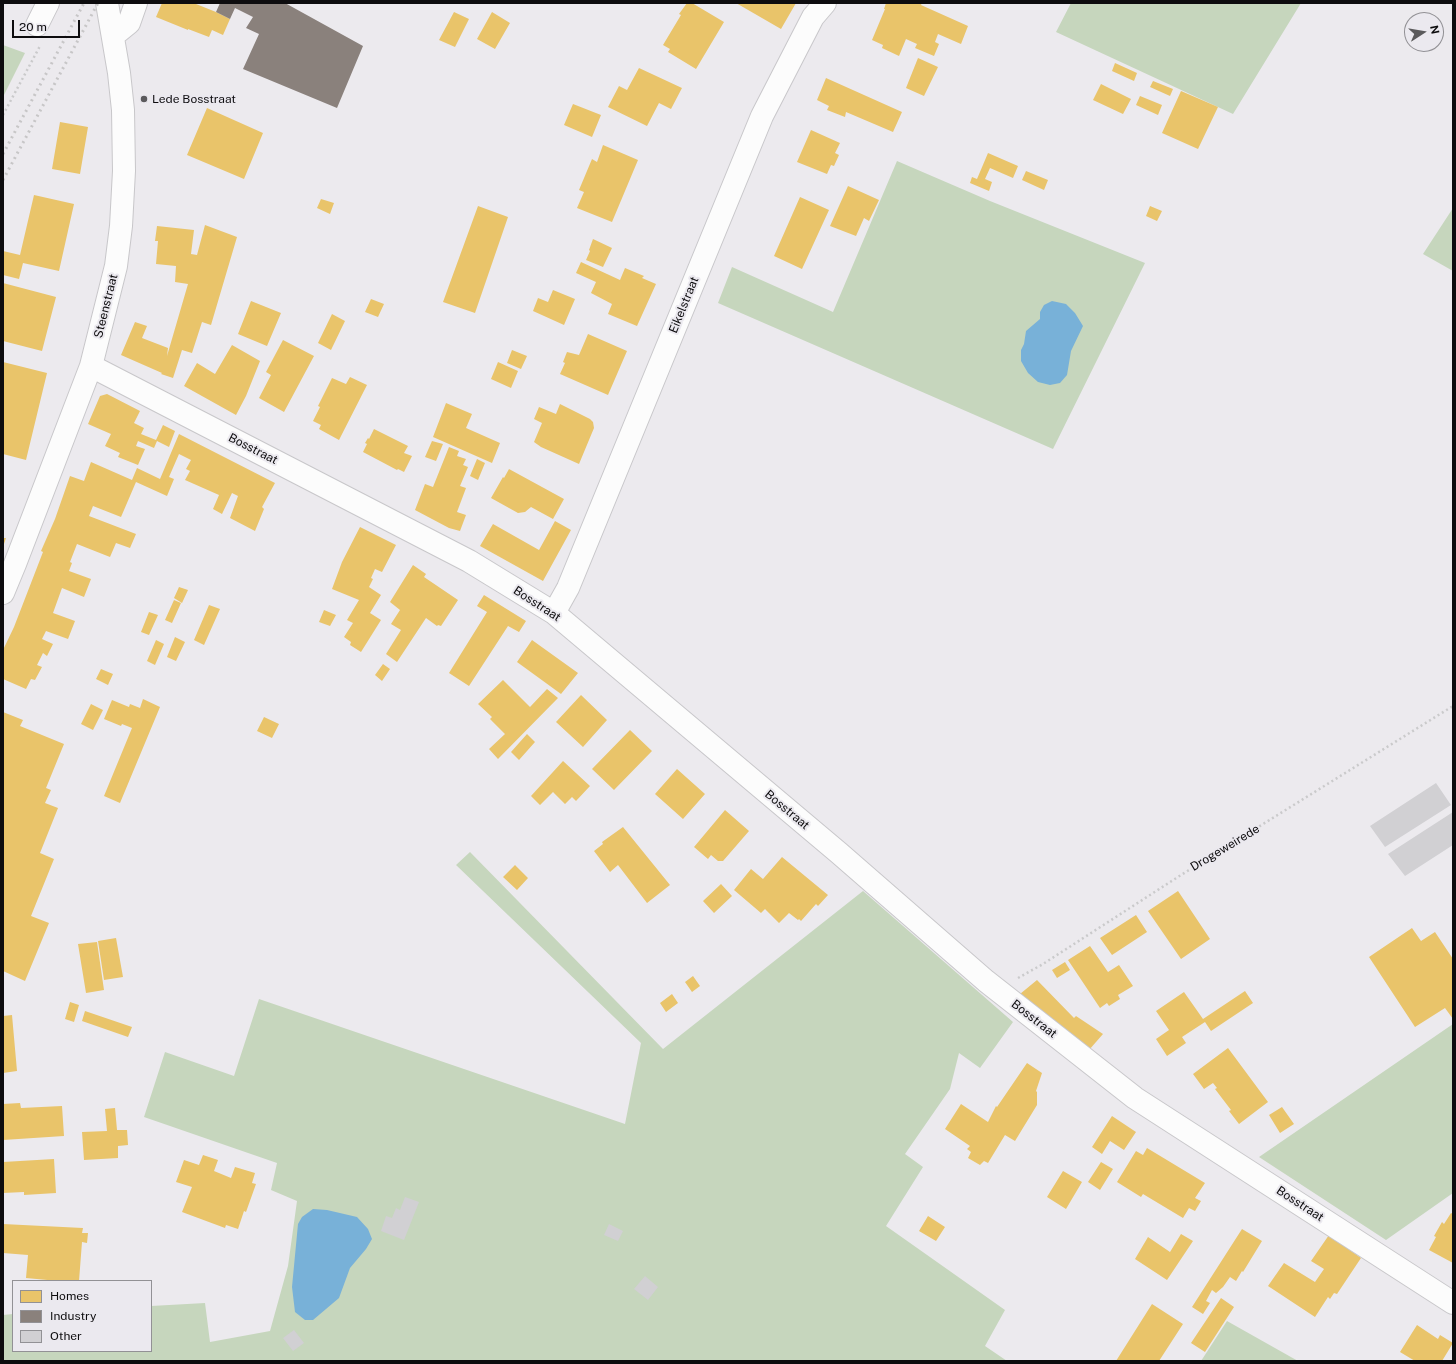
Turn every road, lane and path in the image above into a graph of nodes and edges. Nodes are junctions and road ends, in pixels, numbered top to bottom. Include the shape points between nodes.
1 (48, 3) edge
2 (107, 3) edge
3 (136, 3) edge
4 (825, 3) edge
5 (37, 25) joint
6 (113, 36) junction
7 (3, 115) edge
8 (91, 366) junction
9 (3, 593) edge
10 (554, 613) junction
11 (1453, 706) edge
12 (997, 990) junction
13 (1453, 1303) edge

1 - 5 street
2 - 6 street, Steenstraat
3 - 6 street via 129,23
4 - 10 street, Eikelstraat via 813,17 762,116 568,588
5 - 7 path via 40,45
6 - 8 street, Steenstraat via 123,110 124,171 121,226 116,266
8 - 9 street, Steenstraat
8 - 10 street, Bosstraat via 469,561
10 - 12 street, Bosstraat
11 - 12 path, Drogeweirede via 1043,964
12 - 13 street, Bosstraat via 1136,1098

